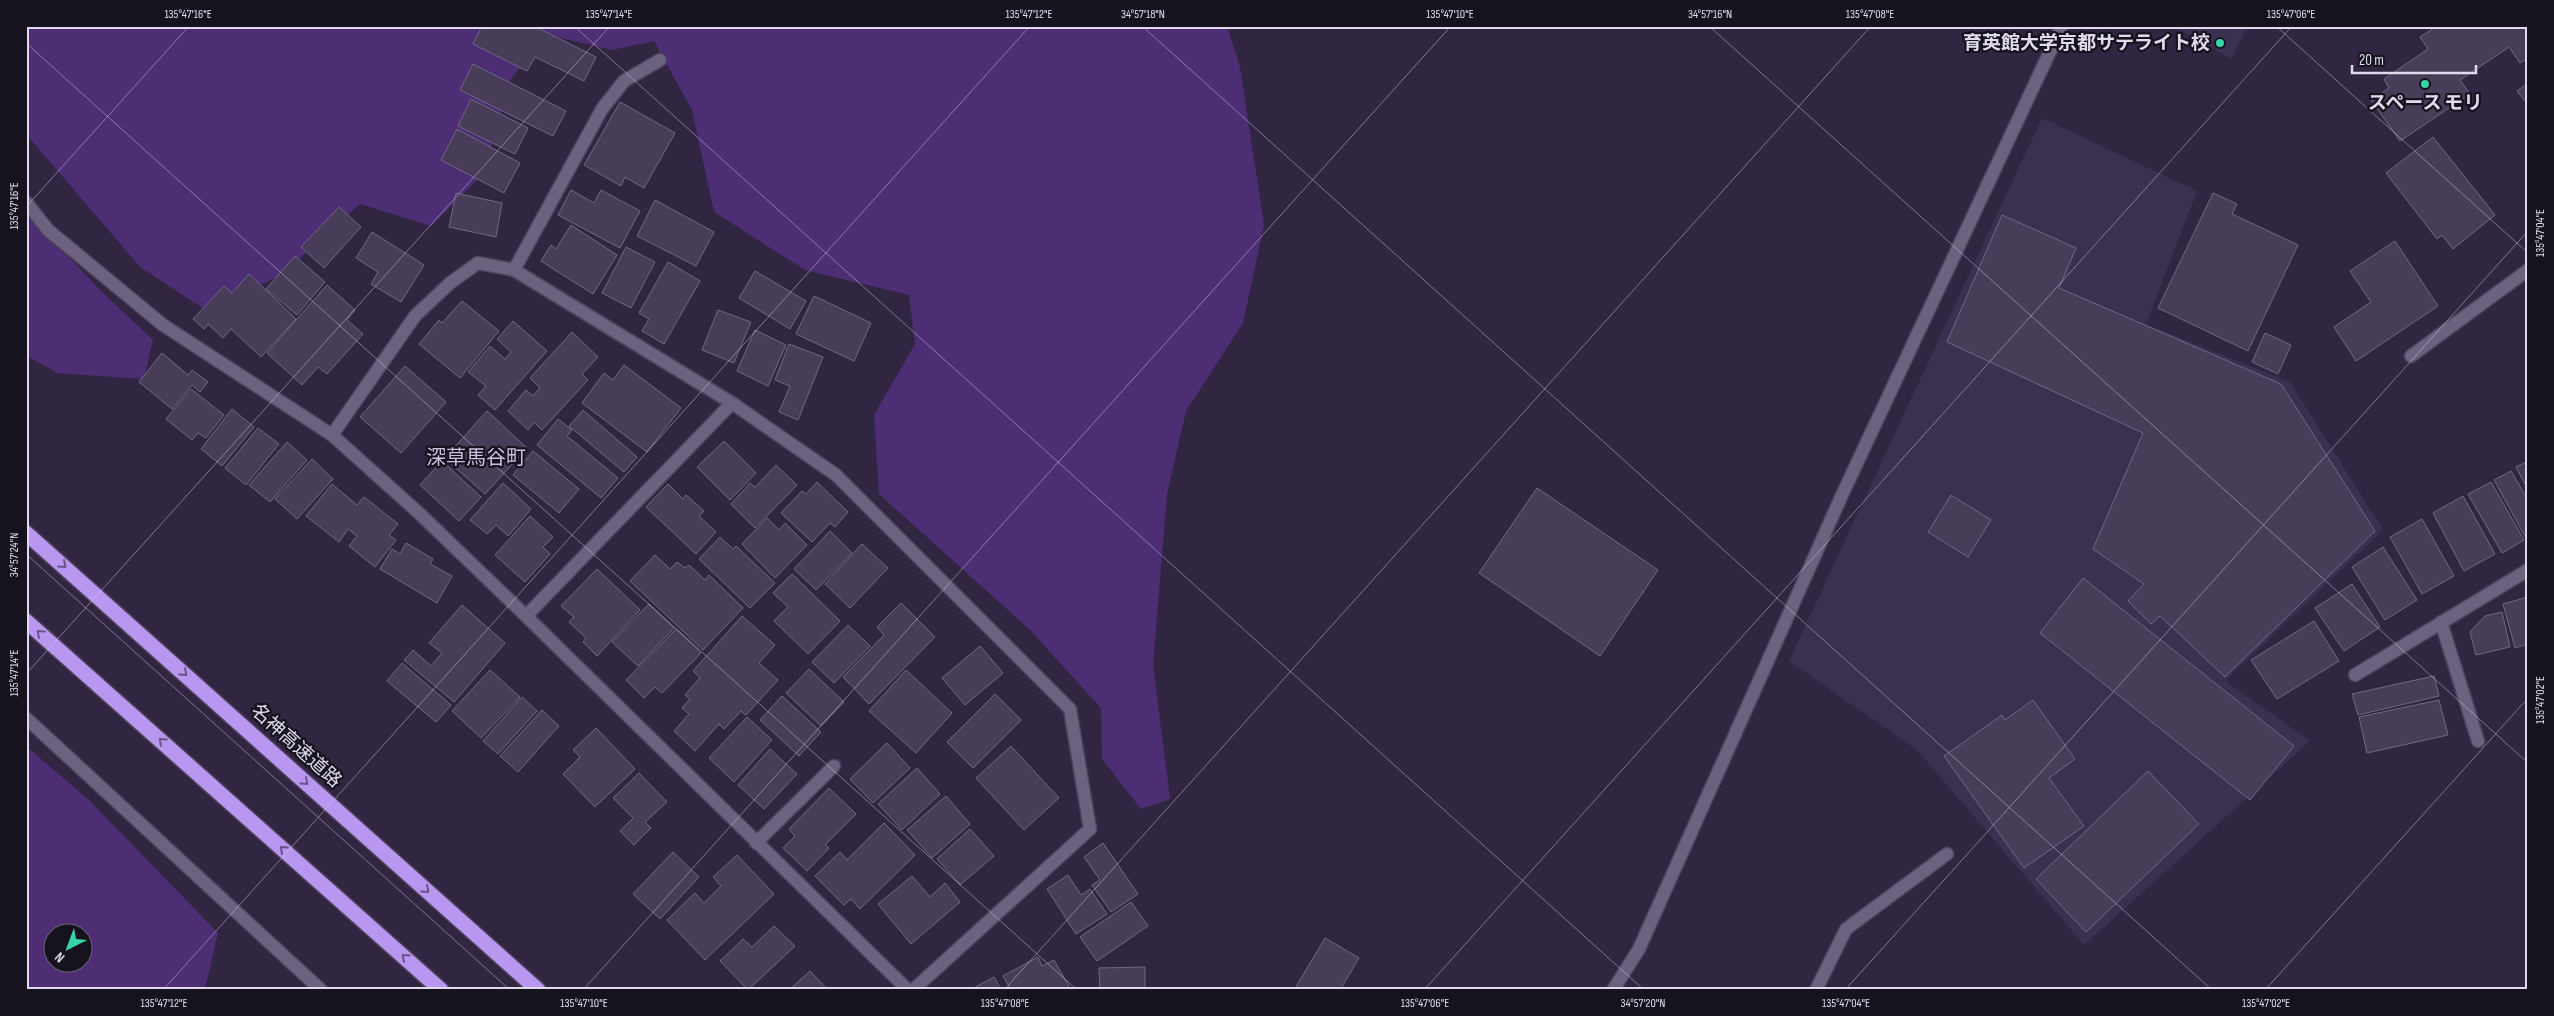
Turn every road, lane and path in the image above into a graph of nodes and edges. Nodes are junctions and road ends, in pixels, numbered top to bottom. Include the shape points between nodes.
1 (2062, 26) edge
2 (660, 60) dead end
3 (26, 202) edge
4 (514, 270) junction
5 (2528, 270) edge
6 (2411, 356) dead end
7 (732, 403) junction
8 (332, 435) junction
9 (26, 533) edge
10 (2528, 570) edge
11 (526, 616) junction
12 (26, 621) edge
13 (2441, 622) junction
14 (2355, 675) dead end
15 (26, 718) edge
16 (2478, 741) dead end
17 (834, 766) dead end
18 (756, 843) junction
19 (1947, 854) dead end
20 (318, 989) edge
21 (441, 990) edge
22 (538, 990) edge
23 (908, 990) edge
24 (913, 990) edge
25 (1613, 990) edge
26 (1816, 990) edge

1 - 25 street via 1842,495 1639,949
2 - 4 street via 624,81 602,109
3 - 8 street via 48,230 163,325
4 - 7 street
4 - 8 street via 478,263 450,283 415,316
5 - 6 street
7 - 11 street
7 - 24 street via 836,475 1070,709 1090,828
8 - 11 street
9 -> 22 highway, 名神高速道路
10 - 13 street
11 - 18 street
21 -> 12 highway
13 - 14 street
13 - 16 street
15 - 20 street
17 - 18 street
18 - 23 street
19 - 26 street via 1846,930

